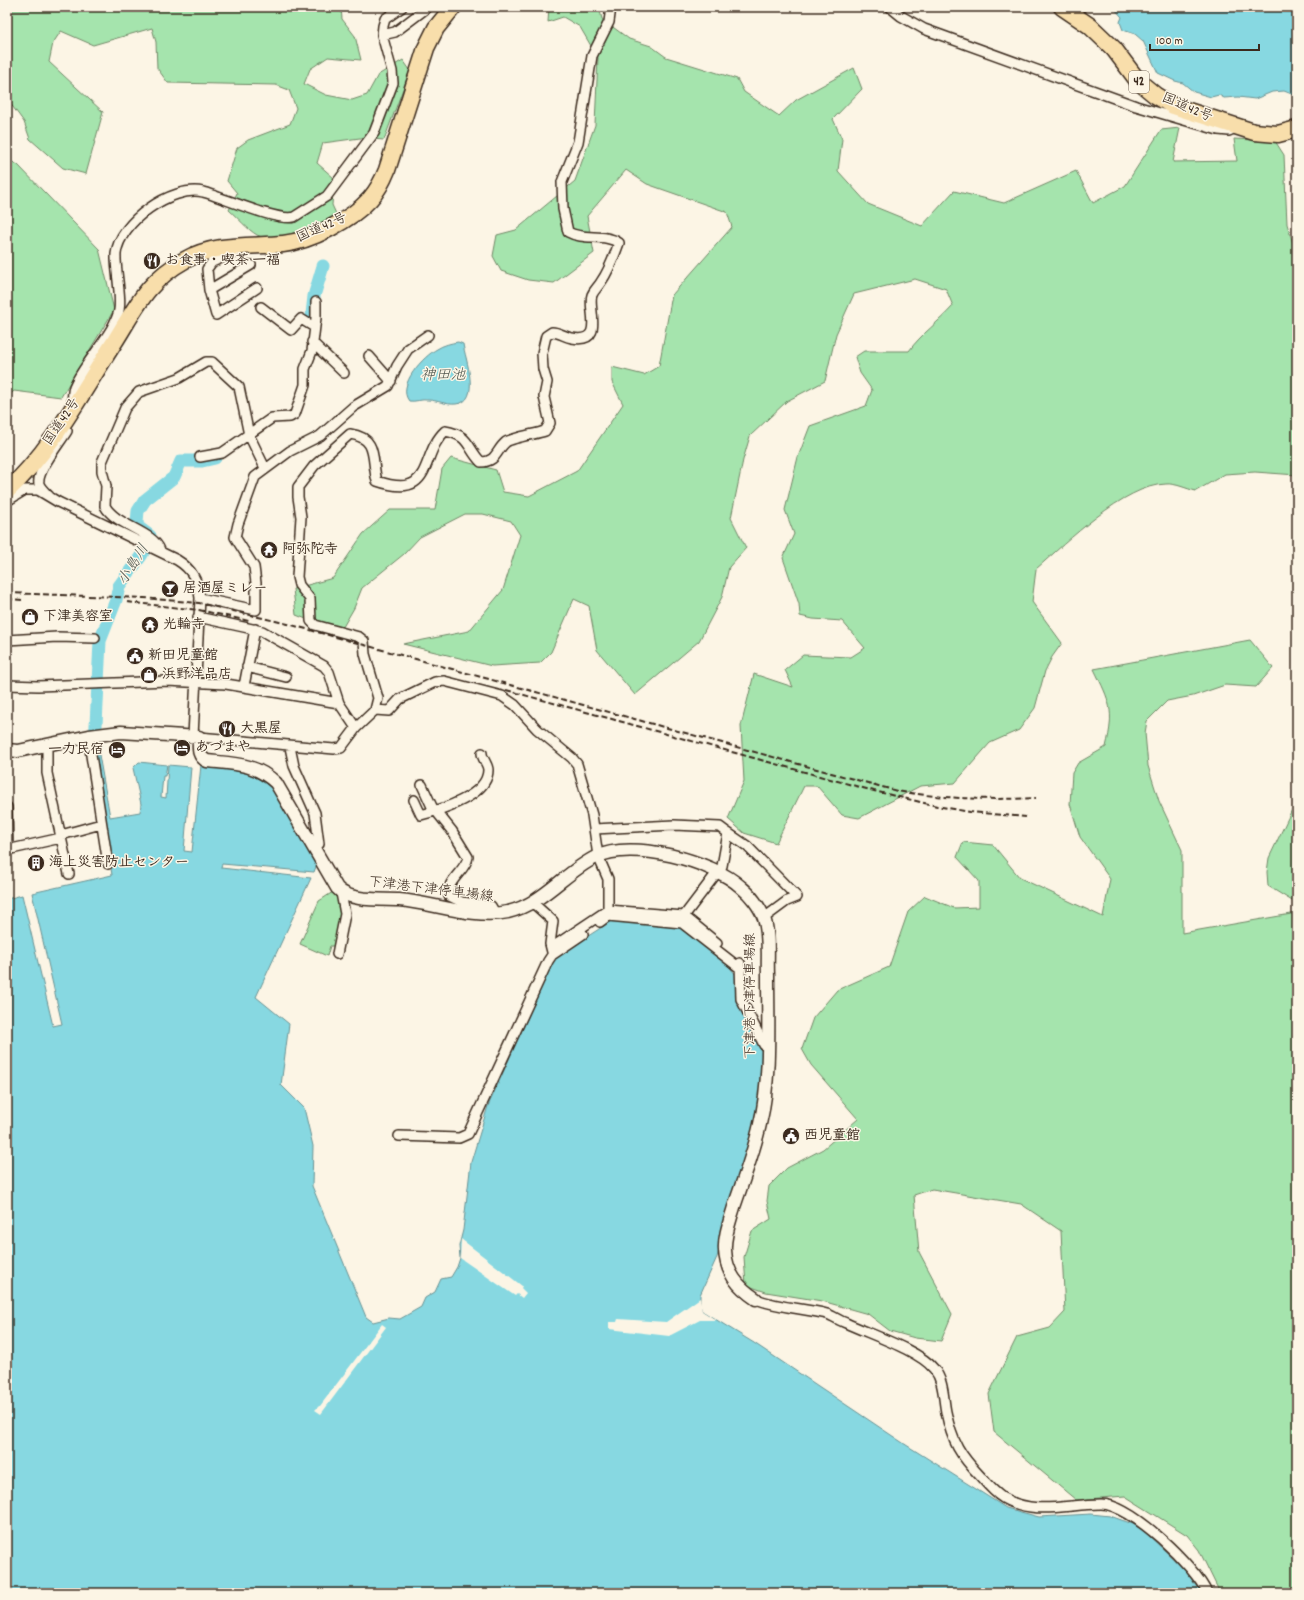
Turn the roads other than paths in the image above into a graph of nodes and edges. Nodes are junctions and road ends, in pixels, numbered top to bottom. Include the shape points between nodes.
1 (402, 7) edge
2 (428, 7) edge
3 (453, 7) edge
4 (611, 7) edge
5 (890, 7) edge
6 (1062, 7) edge
7 (382, 35) junction
8 (1236, 128) junction
9 (1297, 129) edge
10 (244, 246) junction
11 (251, 265) dead end
12 (257, 288) dead end
13 (209, 290) junction
14 (316, 302) dead end
15 (261, 307) dead end
16 (314, 327) junction
17 (428, 335) dead end
18 (312, 342) junction
19 (369, 356) dead end
20 (344, 373) dead end
21 (391, 381) junction
22 (69, 412) junction
23 (249, 435) junction
24 (200, 458) dead end
25 (266, 468) junction
26 (7, 491) edge
27 (49, 496) junction
28 (7, 502) edge
29 (160, 550) junction
30 (200, 598) junction
31 (198, 617) junction
32 (255, 629) junction
33 (95, 638) dead end
34 (7, 640) edge
35 (247, 667) junction
36 (286, 677) dead end
37 (195, 683) junction
38 (7, 685) edge
39 (244, 686) junction
40 (339, 703) junction
41 (375, 710) junction
42 (356, 728) junction
43 (91, 736) junction
44 (196, 737) junction
45 (47, 745) junction
46 (290, 747) junction
47 (7, 750) edge
48 (482, 753) dead end
49 (422, 785) dead end
50 (414, 800) dead end
51 (8, 807) edge
52 (435, 811) junction
53 (101, 824) junction
54 (594, 829) junction
55 (728, 833) junction
56 (61, 837) junction
57 (314, 848) junction
58 (8, 850) edge
59 (598, 856) junction
60 (108, 864) dead end
61 (717, 872) junction
62 (69, 874) dead end
63 (341, 893) junction
64 (533, 903) junction
65 (608, 910) junction
66 (495, 913) junction
67 (684, 916) junction
68 (764, 918) junction
69 (552, 951) junction
70 (337, 954) dead end
71 (741, 969) junction
72 (768, 1046) junction
73 (399, 1136) dead end
74 (756, 1299) joint
75 (1207, 1593) edge

1 - 7 street via 385,19
2 - 7 street via 395,32
3 - 10 highway, 国道42号 via 436,28 426,48 387,170 381,185 371,198 346,219 304,239 285,244
4 - 41 street via 610,22 592,56 578,142 562,182 563,209 568,232 620,243 612,264 591,296 593,330 582,337 572,338 560,332 552,332 546,336 542,352 547,382 544,397 550,423 545,430 533,435 509,440 489,462 481,462 468,441 453,432 445,431 440,436 424,473 409,485 377,481 372,447 365,439 350,434 314,466 298,487 302,517 298,581 310,599 311,621 315,625 359,637 364,641 365,654 378,698
5 - 8 street via 924,29 1128,103 1218,130 1229,131
6 - 8 highway, 国道42号 / 42 via 1090,26 1114,49 1138,81 1155,95 1174,106
7 - 22 street via 393,76 392,89 374,133 336,186 322,200 288,218 201,192 184,192 163,200 127,230 120,239 116,252 119,312 75,386
8 - 9 highway, 国道42号 / 42 via 1270,134
10 - 13 street via 238,252 209,265
10 - 22 highway, 国道42号 via 207,250 186,260 156,280
11 - 13 street
12 - 13 street via 216,315
14 - 16 street
15 - 16 street via 291,330 301,319
16 - 18 street
17 - 21 street via 408,349
18 - 20 street
18 - 23 street via 311,356 305,369 305,385 295,414 290,417 272,418
19 - 21 street
21 - 25 street via 386,389 353,407 320,436 290,451
22 - 26 highway, 国道42号 via 33,464
22 - 27 street via 68,428 39,477 42,489
23 - 24 street via 222,453
23 - 25 street
23 - 29 street via 239,387 212,362 206,362 179,378 143,390 128,403 120,416 102,462 106,486 105,506 113,516 156,542
25 - 30 street via 253,480 234,537 254,567 256,610
27 - 28 street via 30,489
27 - 29 street
29 - 30 street via 191,571
30 - 31 street
31 - 32 street
31 - 37 street
32 - 35 street
32 - 40 street via 324,666 329,672
33 - 34 street
35 - 36 street
35 - 39 street
37 - 38 street via 167,681
37 - 39 street
37 - 44 street
39 - 40 street
40 - 42 street
41 - 42 street
41 - 54 street via 389,711 400,699 435,682 444,681 502,696 515,705 537,729 577,764
42 - 46 street via 341,748 334,750
43 - 44 main road via 130,732
43 - 45 main road
43 - 53 street
44 - 46 street
44 - 57 main road via 203,759 249,766 264,772 276,782
45 - 47 main road via 18,751
45 - 56 street via 47,774
46 - 57 street via 294,766 315,813 319,844
48 - 52 street via 488,770 480,786 459,803
49 - 52 street
50 - 52 street via 420,815
51 - 58 street
52 - 66 street via 452,831 468,857 466,864 450,885 448,896 462,902 490,906
53 - 56 street
53 - 60 street
54 - 55 street via 674,825 720,827
54 - 59 street
55 - 61 street via 722,866
55 - 68 street via 747,846 797,897
56 - 58 street
56 - 62 street
57 - 63 main road
59 - 61 main road, 下津港下津停車場線 via 629,850 654,851
59 - 64 main road, 下津港下津停車場線 via 568,875
59 - 65 street via 608,879
61 - 67 street
61 - 68 main road, 下津港下津停車場線 via 742,887 756,903
63 - 66 main road, 下津港下津停車場線 via 377,900 400,900 478,913
63 - 70 street via 345,914
64 - 66 main road, 下津港下津停車場線 via 507,912
64 - 69 street via 553,921
65 - 67 street
65 - 69 street
67 - 71 street via 738,960
68 - 72 main road, 下津港下津停車場線 via 767,938
69 - 71 street via 608,916 682,923
69 - 73 street via 468,1134 459,1138
71 - 72 street via 741,999 764,1045
72 - 74 main road, 下津港下津停車場線 via 760,1124 727,1229 724,1248 727,1264 735,1282
74 - 75 street via 774,1306 828,1314 922,1359 934,1369 942,1383 952,1436 960,1454 1001,1496 1032,1508 1102,1504 1116,1506 1133,1515 1169,1546 1204,1585

